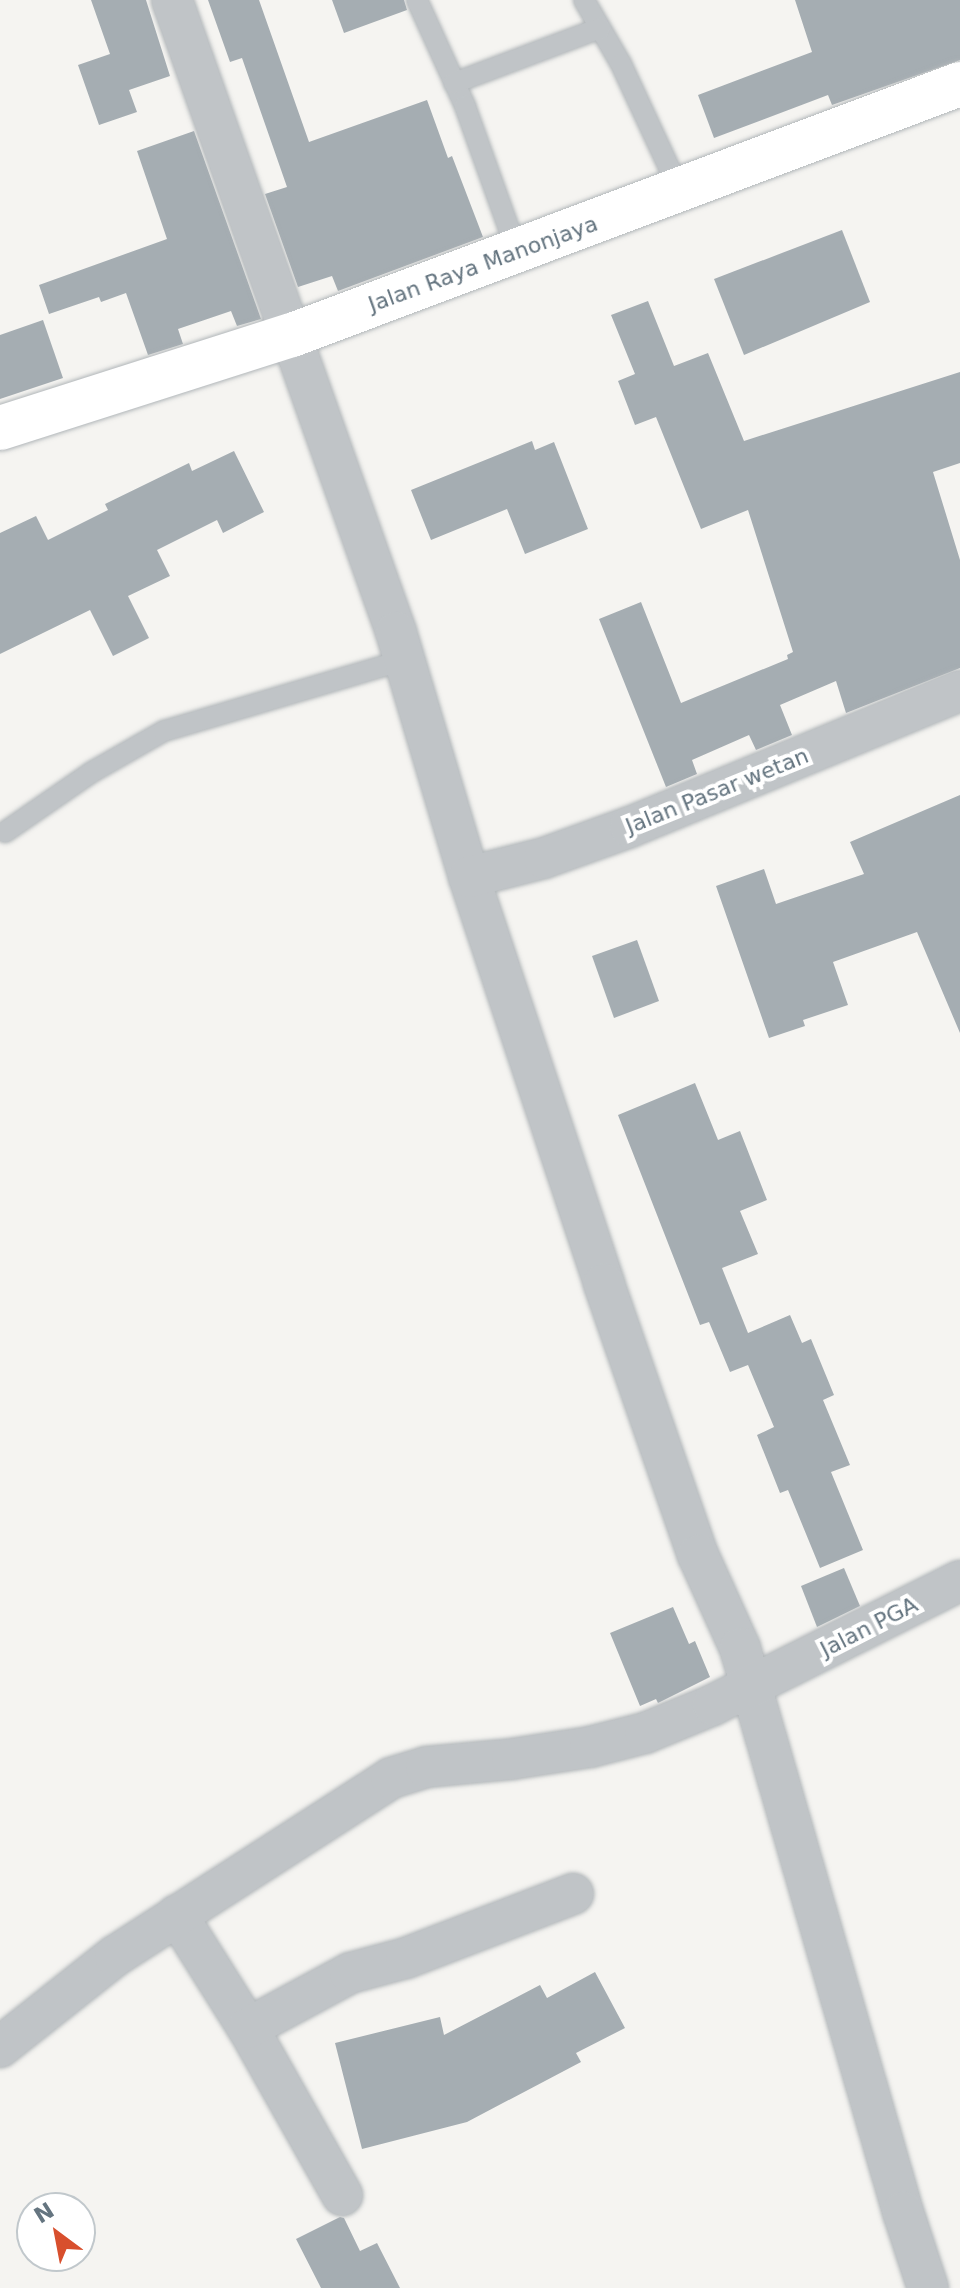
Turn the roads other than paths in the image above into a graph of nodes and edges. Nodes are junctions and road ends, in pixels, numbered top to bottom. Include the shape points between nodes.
1 (172, 0) edge
2 (417, 0) edge
3 (584, 0) edge
4 (600, 28) junction
5 (454, 83) junction
6 (960, 84) edge
7 (680, 191) junction
8 (517, 251) junction
9 (292, 335) junction
10 (0, 428) edge
11 (403, 660) junction
12 (960, 691) edge
13 (5, 832) dead end
14 (469, 877) junction
15 (960, 1581) edge
16 (764, 1678) junction
17 (573, 1894) dead end
18 (177, 1915) junction
19 (248, 2028) junction
20 (0, 2047) edge
21 (342, 2195) dead end
22 (928, 2288) edge

1 - 9 street
2 - 5 lane
3 - 4 lane
4 - 5 lane
4 - 7 lane
5 - 8 lane
6 - 7 main road, Jalan Raya Manonjaya
7 - 8 main road, Jalan Raya Manonjaya
8 - 9 main road, Jalan Raya Manonjaya
9 - 10 main road, Jalan Raya Manonjaya
9 - 11 street
11 - 13 lane via 164,731
11 - 14 street
12 - 14 street, Jalan Pasar wetan via 644,822 544,858
14 - 16 street via 682,1510
15 - 16 street, Jalan PGA
16 - 18 street, Jalan PGA via 645,1733 543,1754 426,1767 391,1778
16 - 22 street via 903,2212
17 - 19 street via 406,1958 350,1973
18 - 19 street
18 - 20 street, Jalan PGA via 115,1956
19 - 21 street

